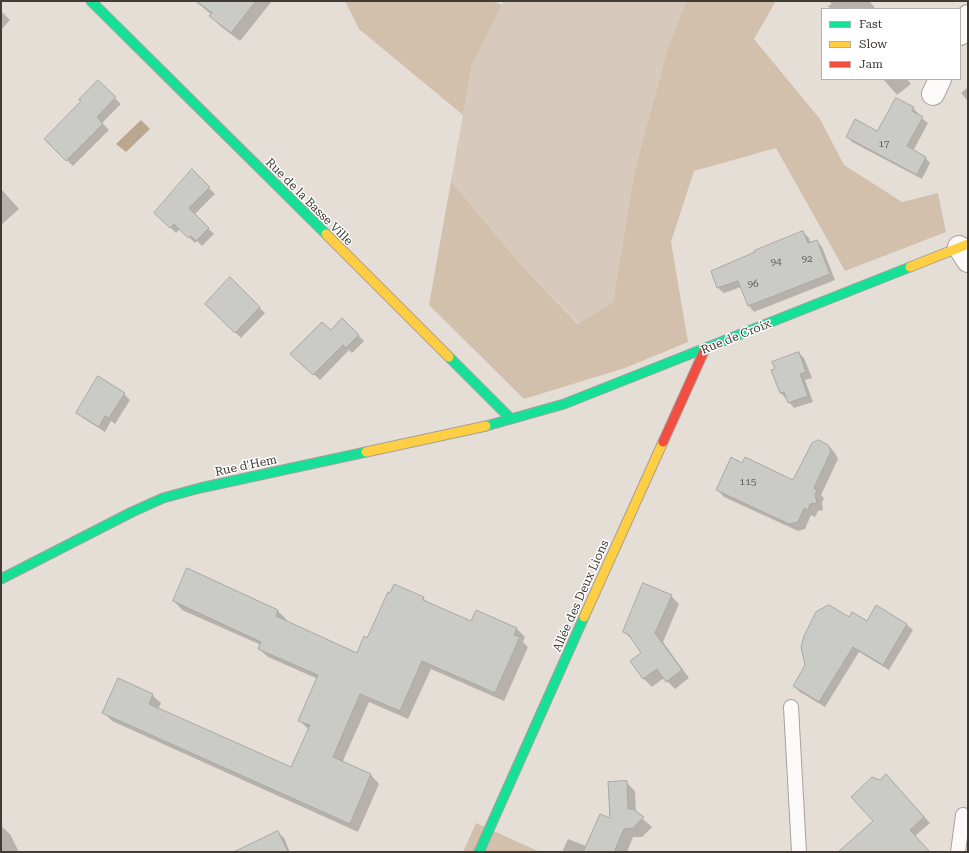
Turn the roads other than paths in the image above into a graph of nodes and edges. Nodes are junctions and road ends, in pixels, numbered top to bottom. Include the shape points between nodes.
1 (91, 1) edge
2 (968, 16) edge
3 (961, 32) edge
4 (965, 251) edge
5 (705, 349) junction
6 (511, 419) junction
7 (1, 579) edge
8 (791, 707) dead end
9 (968, 819) edge
10 (479, 852) edge
11 (799, 852) edge
12 (958, 852) edge

1 - 6 street, Rue de la Basse Ville
2 - 3 street
4 - 5 street, Rue de Croix
5 - 6 street, Rue de Croix via 564,404
5 - 10 street, Allée des Deux Lions
6 - 7 street, Rue d'Hem via 163,498
8 - 11 lane
9 - 12 lane via 963,815

